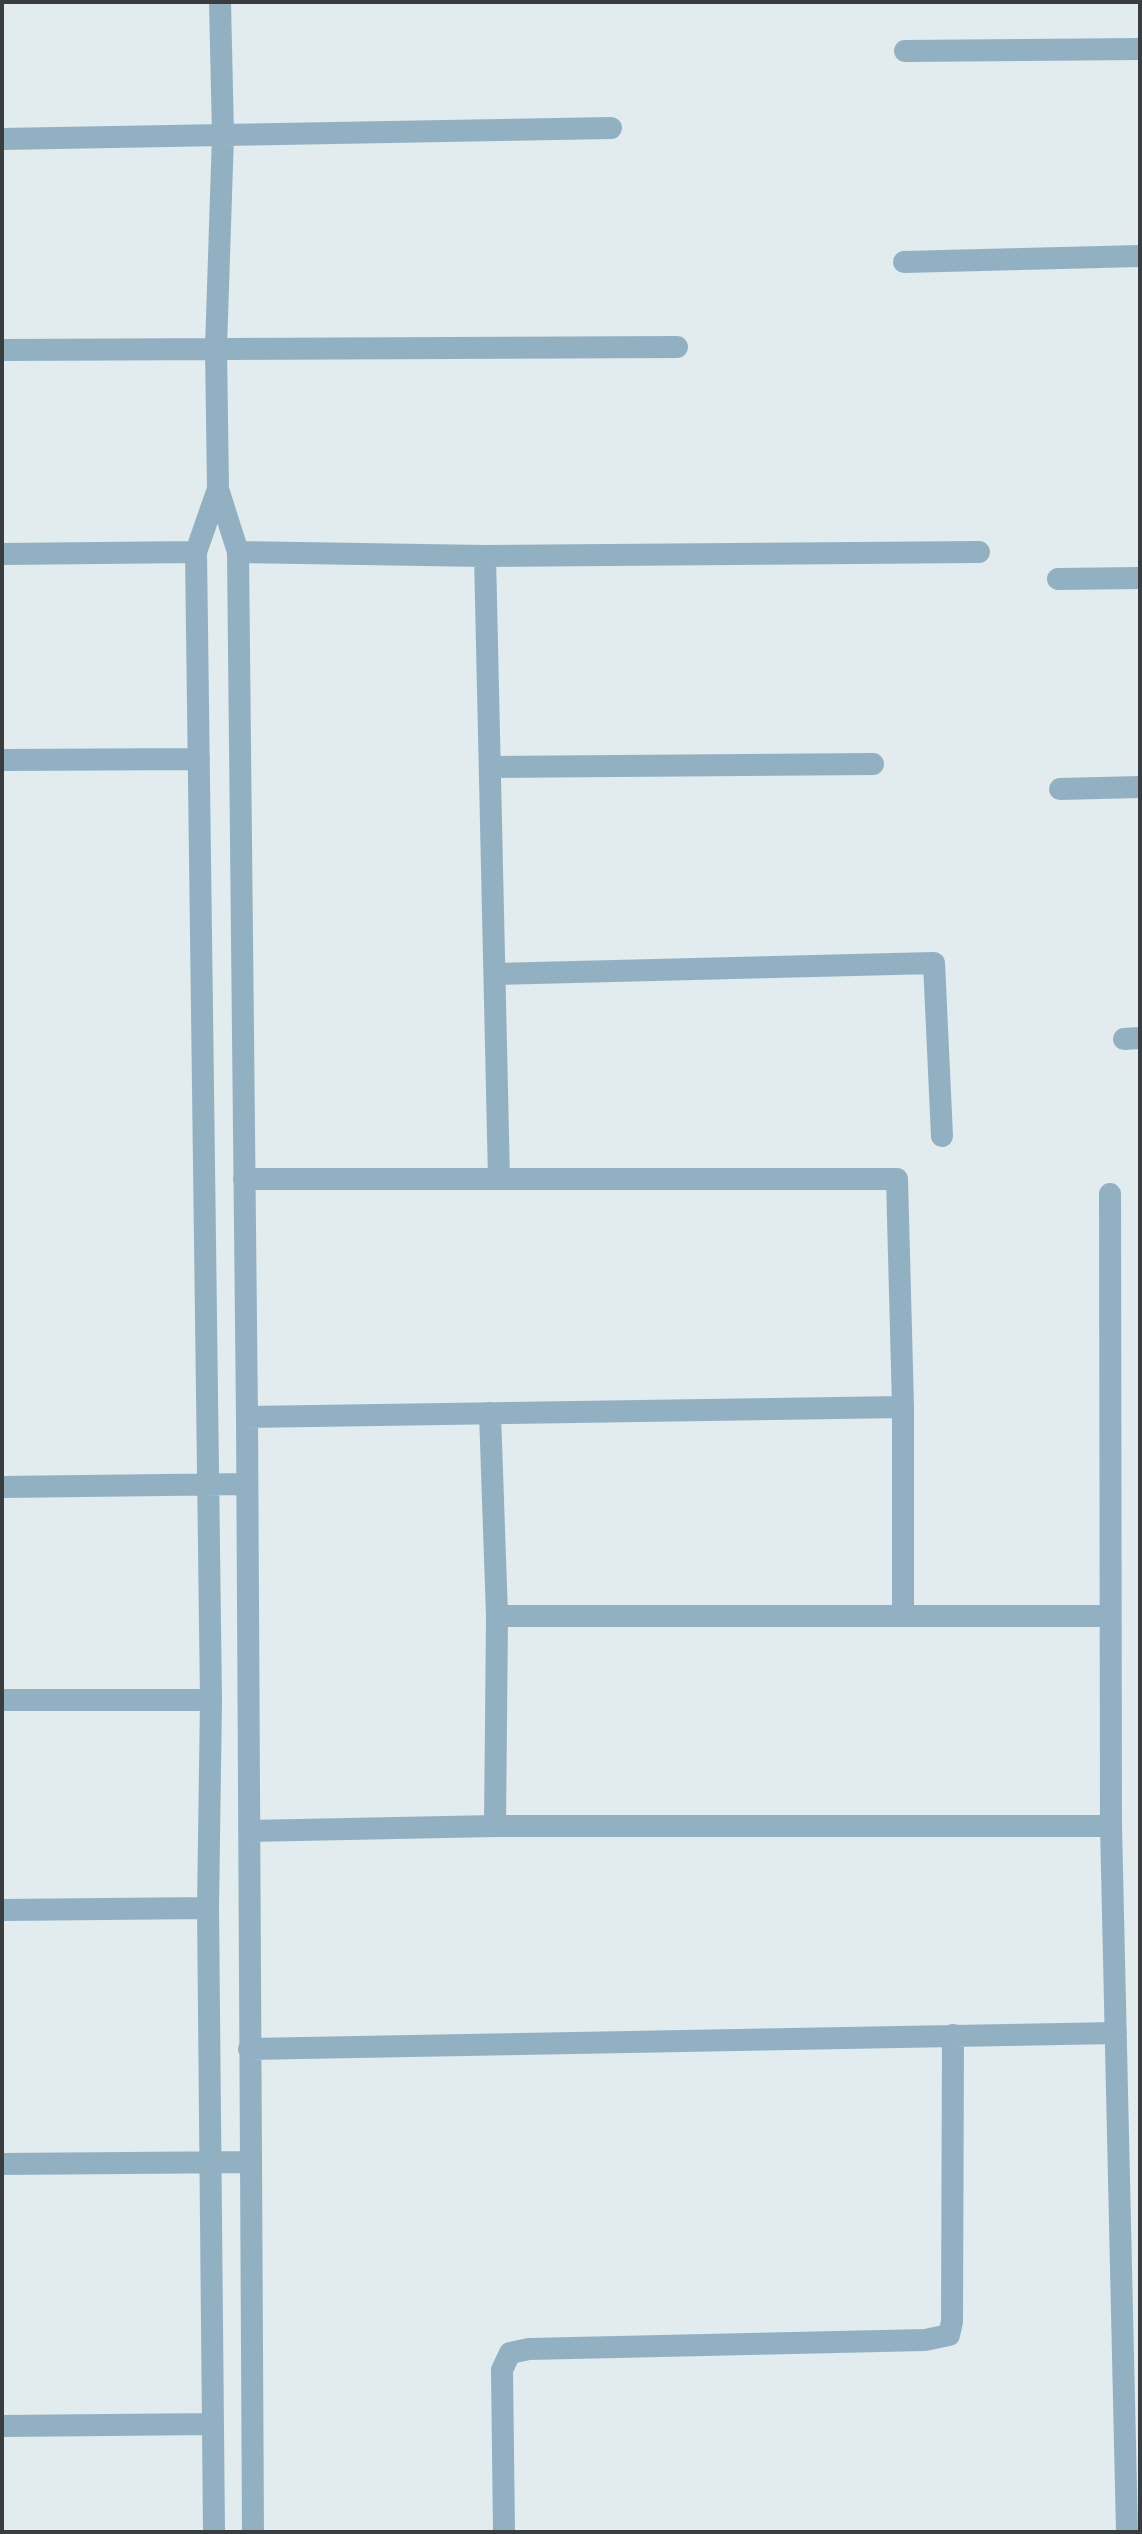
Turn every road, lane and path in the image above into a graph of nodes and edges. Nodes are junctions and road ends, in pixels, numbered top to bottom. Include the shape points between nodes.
1 (220, 2) edge
2 (1140, 49) edge
3 (905, 51) dead end
4 (611, 128) dead end
5 (223, 135) junction
6 (2, 139) edge
7 (1140, 256) edge
8 (904, 262) dead end
9 (677, 347) dead end
10 (216, 348) junction
11 (2, 350) edge
12 (218, 489) junction
13 (196, 552) junction
14 (238, 552) junction
15 (979, 552) dead end
16 (2, 554) edge
17 (485, 556) junction
18 (1140, 578) edge
19 (1058, 579) dead end
20 (199, 759) junction
21 (2, 760) edge
22 (873, 764) dead end
23 (490, 767) junction
24 (1140, 787) edge
25 (1060, 789) dead end
26 (495, 974) junction
27 (942, 1136) dead end
28 (244, 1179) junction
29 (499, 1179) junction
30 (1110, 1194) dead end
31 (903, 1407) junction
32 (490, 1413) junction
33 (247, 1417) junction
34 (206, 1483) junction
35 (246, 1484) junction
36 (2, 1487) edge
37 (497, 1616) junction
38 (903, 1616) junction
39 (1110, 1616) junction
40 (2, 1700) edge
41 (211, 1700) junction
42 (495, 1826) junction
43 (1111, 1826) junction
44 (249, 1831) junction
45 (208, 1908) junction
46 (2, 1910) edge
47 (1116, 2033) junction
48 (953, 2035) junction
49 (249, 2049) junction
50 (210, 2162) junction
51 (250, 2162) junction
52 (2, 2164) edge
53 (212, 2424) junction
54 (2, 2426) edge
55 (214, 2532) edge
56 (253, 2532) edge
57 (504, 2532) edge
58 (1127, 2532) edge

1 - 5 street
2 - 3 street
4 - 5 street
5 - 6 street
5 - 10 street
7 - 8 street
9 - 10 street
10 - 11 street
10 - 12 street
12 - 13 street
12 - 14 street
13 - 16 street
13 - 20 street
14 - 17 street
14 - 28 street
15 - 17 street
17 - 23 street
18 - 19 street
20 - 21 street
20 - 34 street
22 - 23 street
23 - 26 street
24 - 25 street
26 - 27 street via 934,963
26 - 29 street
28 - 29 street
28 - 33 street
29 - 31 street via 897,1179
30 - 39 street
31 - 32 street
31 - 38 street
32 - 33 street
32 - 37 street
33 - 35 street
34 - 35 street
34 - 36 street
34 - 41 street
35 - 44 street
37 - 38 street
37 - 42 street
38 - 39 street
39 - 43 street
40 - 41 street
41 - 45 street
42 - 43 street
42 - 44 street
43 - 47 street
44 - 49 street
45 - 46 street
45 - 50 street
47 - 48 street
47 - 58 street
48 - 49 street
48 - 57 street via 949,2335 925,2340 510,2353 502,2370
49 - 51 street
50 - 51 street
50 - 52 street
50 - 53 street
51 - 56 street
53 - 54 street
53 - 55 street

